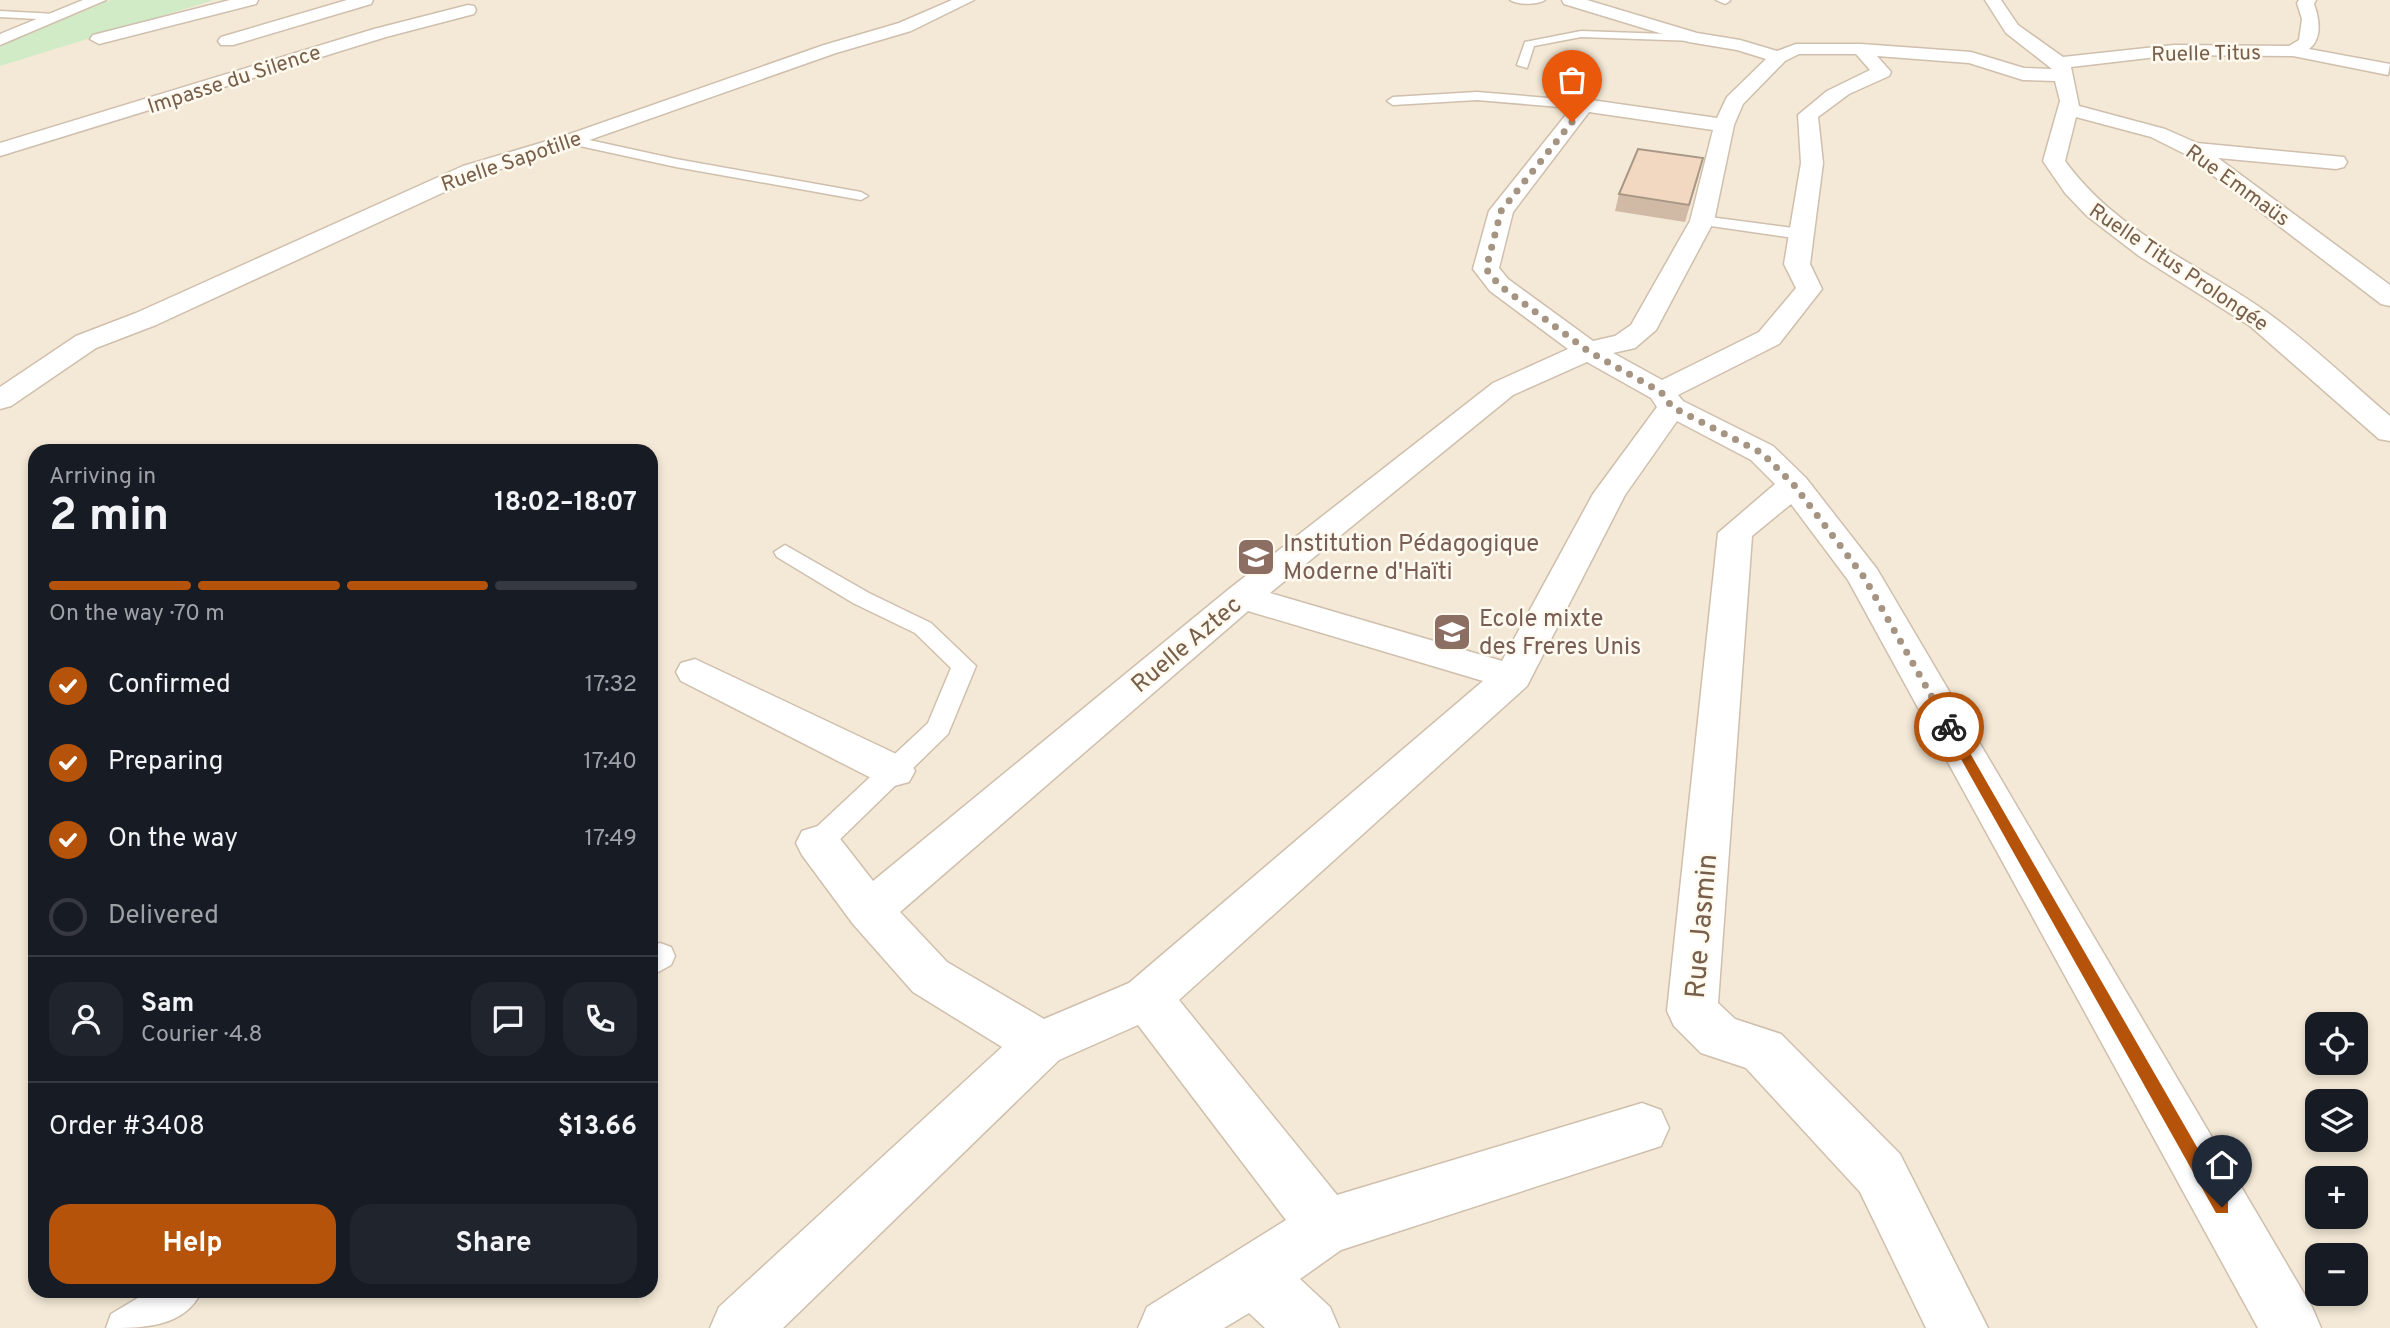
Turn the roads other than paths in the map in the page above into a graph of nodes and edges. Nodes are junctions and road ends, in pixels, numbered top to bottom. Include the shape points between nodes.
1 (98, 0) edge
2 (250, 0) edge
3 (365, 0) edge
4 (966, 0) edge
5 (1515, 0) edge
6 (1540, 0) edge
7 (1570, 0) edge
8 (1993, 0) edge
9 (2308, 0) edge
10 (468, 10) dead end
11 (0, 14) edge
12 (56, 17) junction
13 (1695, 38) junction
14 (99, 39) dead end
15 (0, 40) edge
16 (227, 41) dead end
17 (1861, 49) junction
18 (2293, 51) junction
19 (1778, 57) junction
20 (1523, 65) dead end
21 (2062, 69) junction
22 (2388, 69) dead end
23 (1392, 101) dead end
24 (1584, 105) junction
25 (2068, 109) junction
26 (1724, 125) junction
27 (571, 140) junction
28 (2193, 149) junction
29 (0, 150) edge
30 (2336, 162) dead end
31 (861, 196) dead end
32 (1702, 221) junction
33 (1801, 234) junction
34 (2390, 298) edge
35 (86, 342) junction
36 (1588, 351) junction
37 (0, 368) edge
38 (0, 400) edge
39 (1666, 400) junction
40 (2390, 432) edge
41 (1794, 485) junction
42 (785, 552) dead end
43 (1242, 597) junction
44 (695, 672) dead end
45 (1513, 677) junction
46 (894, 771) junction
47 (818, 843) joint
48 (870, 911) junction
49 (1147, 998) junction
50 (1041, 1044) junction
51 (1642, 1128) dead end
52 (1326, 1227) junction
53 (1253, 1277) junction
54 (172, 1298) edge
55 (125, 1328) edge
56 (740, 1328) edge
57 (1168, 1328) edge
58 (1309, 1328) edge
59 (1958, 1328) edge
60 (2291, 1328) edge

1 - 12 street
2 - 14 street
3 - 16 street
4 - 27 street, Ruelle Sapotille via 905,27
5 - 6 lane
7 - 13 street
8 - 21 street via 1999,18
9 - 18 street, Ruelle Titus via 2307,42
10 - 29 street, Impasse du Silence
11 - 12 lane
12 - 15 street
13 - 19 street
13 - 20 lane via 1581,34 1529,44
17 - 19 street, Ruelle Titus via 1796,49
17 - 21 street, Ruelle Titus via 1949,53 2023,74
17 - 33 street via 1882,72 1829,95 1808,116 1812,163
18 - 21 street, Ruelle Titus via 2174,50
18 - 22 street
19 - 26 street, Ruelle Aztec via 1734,102
21 - 25 street, Ruelle Titus Prolongée
23 - 24 lane via 1477,96
24 - 26 street
24 - 36 street via 1501,211 1486,269 1499,285
25 - 28 street, Rue Emmaüs via 2158,133
25 - 40 street, Ruelle Titus Prolongée via 2054,161 2088,208 2260,321
26 - 32 street, Ruelle Aztec
27 - 31 lane
27 - 35 street, Ruelle Sapotille via 471,171
28 - 30 street
28 - 34 street, Rue Emmaüs
32 - 33 lane
32 - 36 street, Ruelle Aztec via 1642,330 1625,342
33 - 39 street via 1797,264 1809,289 1769,338
35 - 37 street
35 - 38 street, Ruelle Sapotille
36 - 39 street
36 - 43 street, Ruelle Aztec via 1503,389
39 - 41 street via 1762,453
39 - 45 street via 1609,494
41 - 59 street, Rue Jasmin via 1735,533 1692,1011 1719,1037 1763,1050 1880,1173
41 - 60 street via 1864,577
42 - 46 lane via 923,628 964,666 939,728
43 - 45 street
43 - 48 street, Ruelle Aztec
44 - 46 street
45 - 49 street
46 - 47 lane
47 - 48 street
48 - 50 street via 930,977
49 - 50 street
49 - 52 street
50 - 56 street
51 - 52 street
52 - 53 street
53 - 57 street
53 - 58 street
54 - 55 lane

